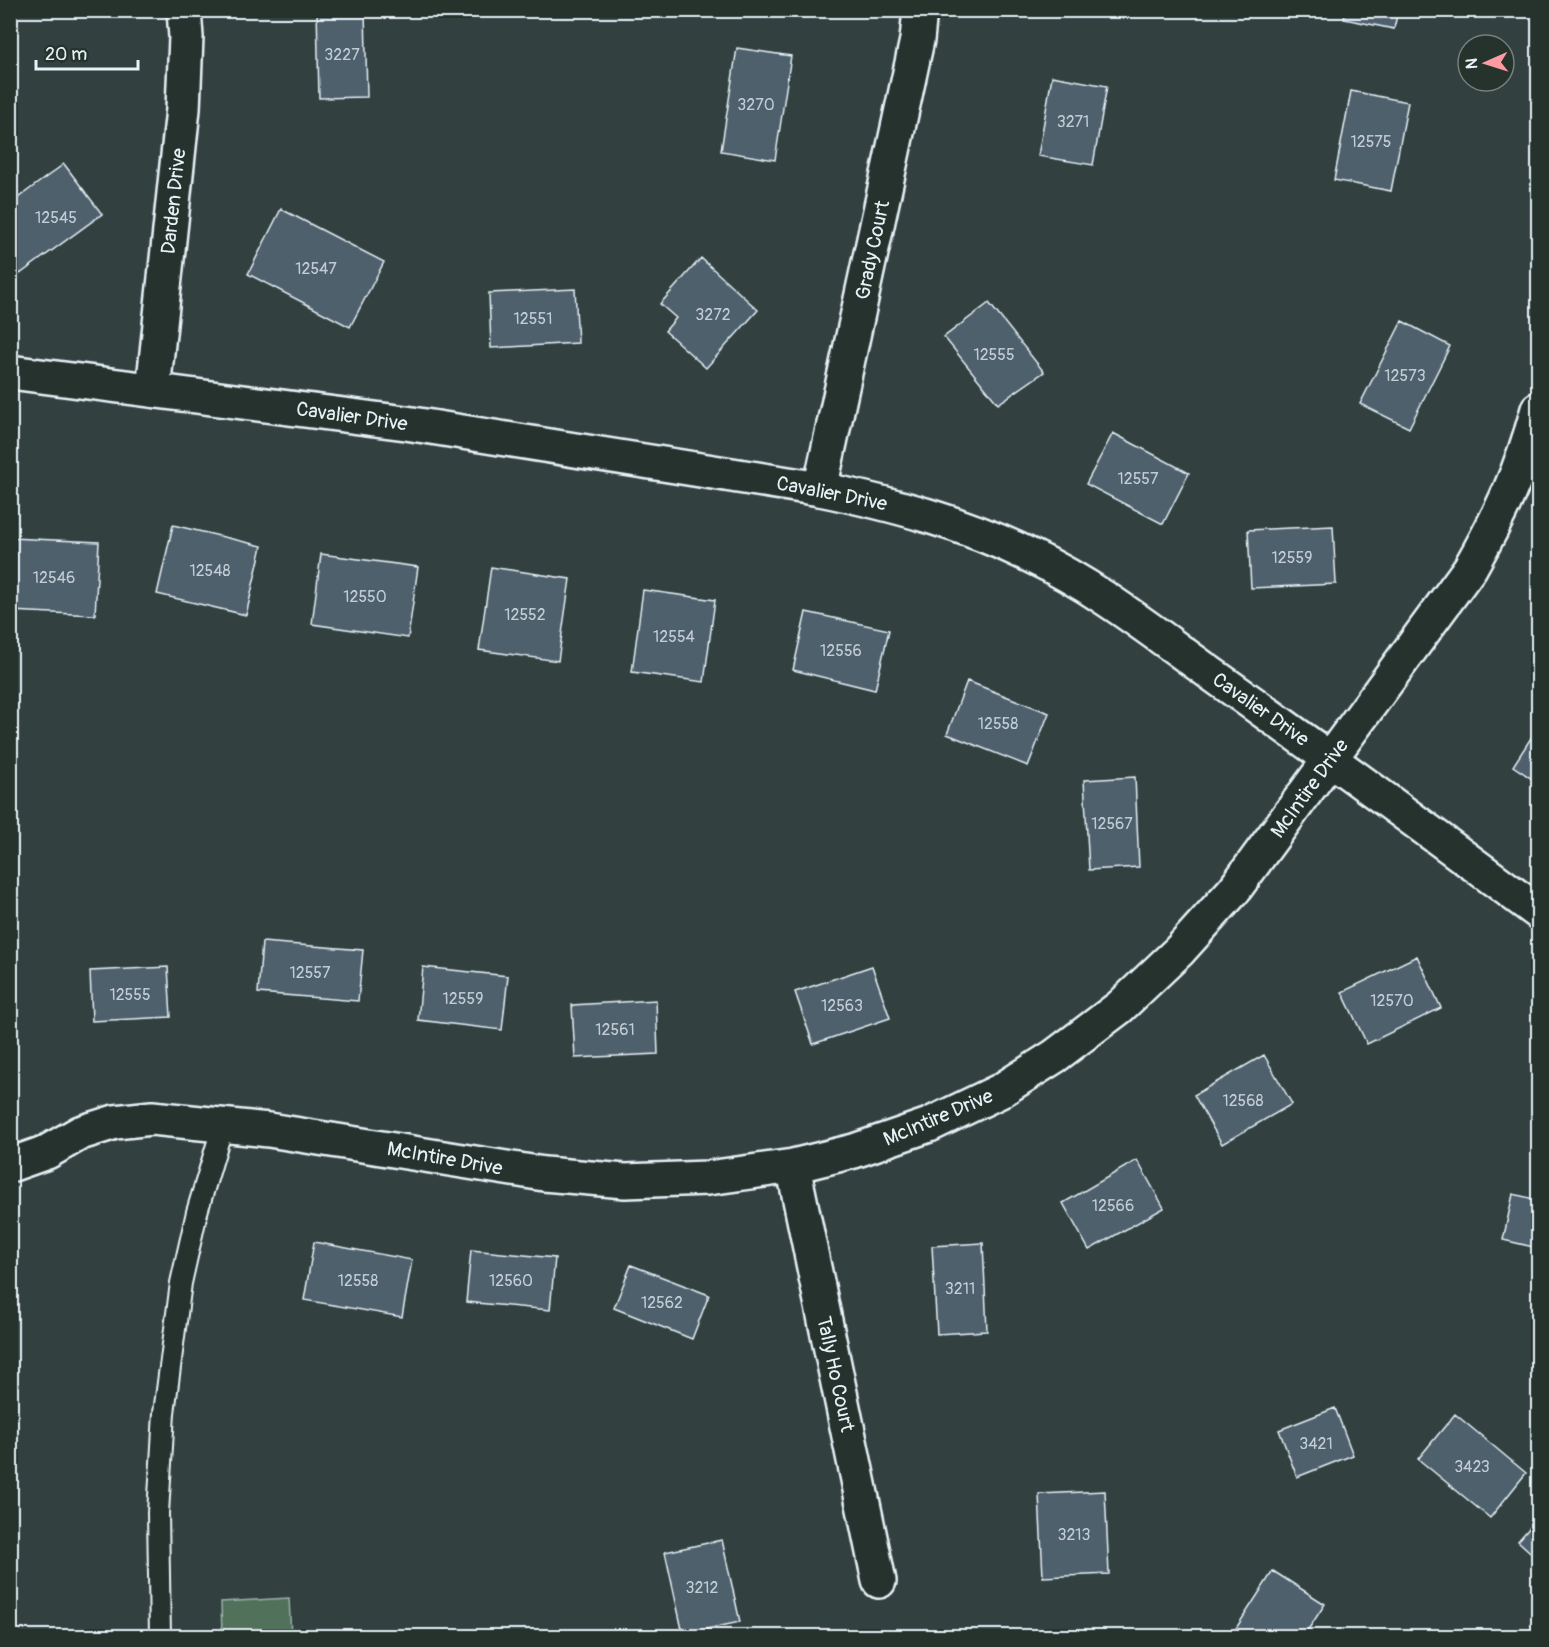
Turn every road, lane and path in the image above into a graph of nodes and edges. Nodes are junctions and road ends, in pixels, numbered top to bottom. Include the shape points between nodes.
1 (184, 10) edge
2 (920, 10) edge
3 (10, 372) edge
4 (153, 390) junction
5 (1539, 409) edge
6 (820, 489) junction
7 (1330, 758) junction
8 (1539, 912) edge
9 (223, 1125) junction
10 (10, 1165) edge
11 (793, 1166) junction
12 (879, 1581) dead end
13 (160, 1636) edge

1 - 4 street, Darden Drive via 183,109
2 - 6 street, Grady Court via 917,40
3 - 4 street, Cavalier Drive
4 - 6 street, Cavalier Drive via 406,423
5 - 7 street, McIntire Drive via 1501,515 1470,568
6 - 7 street, Cavalier Drive via 885,502 960,525 1032,556 1100,595
7 - 8 street, Cavalier Drive
7 - 11 street, McIntire Drive via 1234,890 1179,951 1119,1007 1055,1056 1000,1091 929,1125 854,1151
9 - 10 street, McIntire Drive via 152,1118 115,1122 80,1133 47,1152
9 - 11 street, McIntire Drive via 544,1174 625,1181 708,1178
9 - 13 lane via 181,1283 164,1413 158,1513
11 - 12 street, Tally Ho Court

